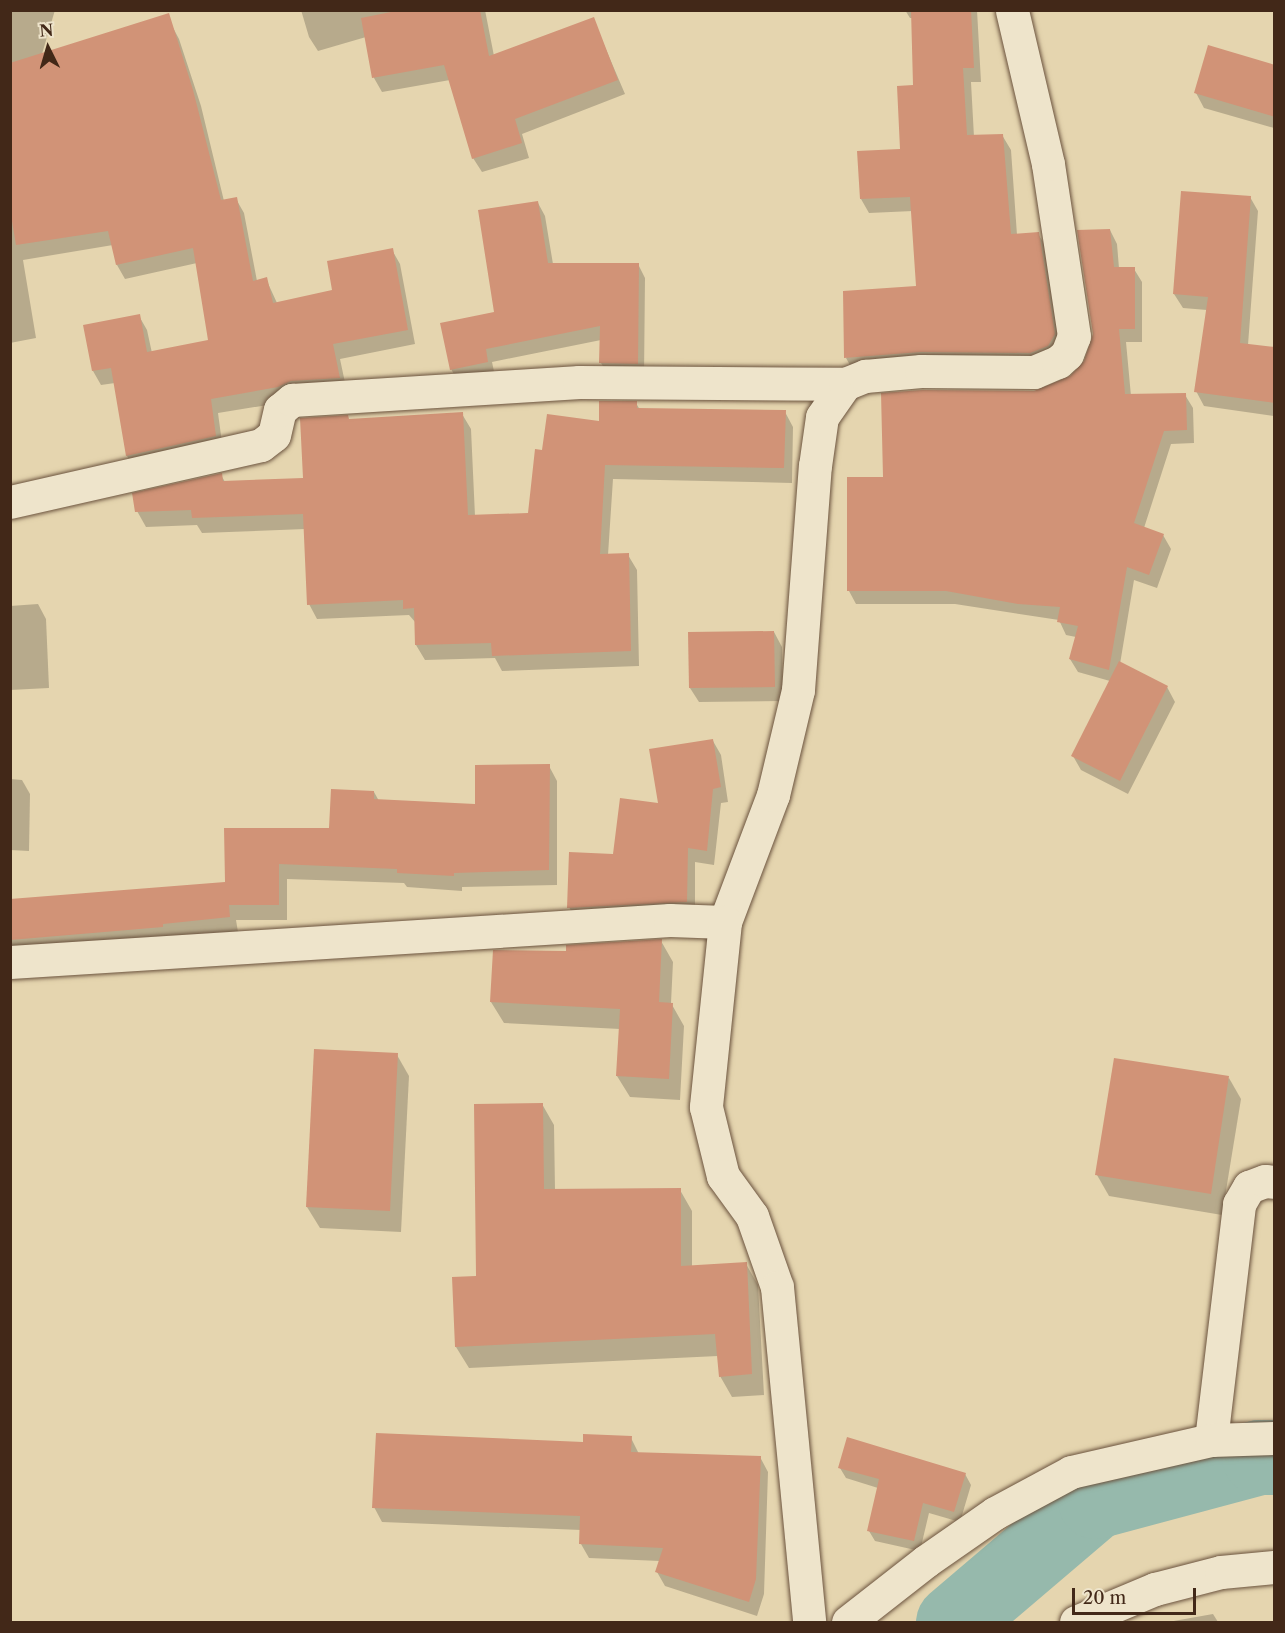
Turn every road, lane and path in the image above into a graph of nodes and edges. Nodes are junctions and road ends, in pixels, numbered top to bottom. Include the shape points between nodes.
1 (1012, 10) edge
2 (845, 384) junction
3 (10, 502) edge
4 (725, 922) junction
5 (10, 962) edge
6 (1275, 1182) edge
7 (1275, 1438) edge
8 (1211, 1440) junction
9 (1275, 1567) edge
10 (809, 1623) edge
11 (848, 1623) edge
12 (1076, 1623) edge

1 - 2 street via 1048,164 1074,336 1067,354 1034,372 921,371 865,376
2 - 3 street via 579,382 292,400 280,410 273,435 261,445
2 - 4 street via 822,417 798,690 773,795
4 - 5 street via 670,920
4 - 10 street via 705,1107 723,1176 752,1216 777,1287
6 - 8 street via 1249,1187 1239,1204
7 - 8 street
8 - 11 street via 1071,1472 995,1513
9 - 12 street via 1221,1572 1155,1589

